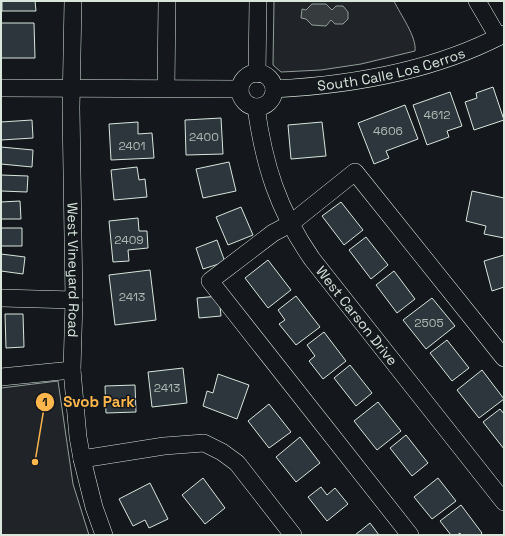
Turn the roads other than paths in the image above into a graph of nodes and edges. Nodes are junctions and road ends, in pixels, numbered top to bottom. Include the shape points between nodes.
1 (73, 1) edge
2 (167, 1) edge
3 (258, 1) edge
4 (477, 1) edge
5 (501, 36) edge
6 (256, 74) junction
7 (1, 88) edge
8 (71, 88) junction
9 (166, 88) junction
10 (240, 89) junction
11 (274, 89) junction
12 (256, 107) junction
13 (290, 224) junction
14 (1, 298) edge
15 (74, 300) junction
16 (504, 358) edge
17 (72, 370) junction
18 (1, 377) edge
19 (82, 459) junction
20 (504, 502) edge
21 (104, 535) edge
22 (293, 535) edge
23 (410, 535) edge

1 - 8 street, West Vineyard Road
2 - 9 street
3 - 6 street
4 - 5 street
5 - 11 street, South Calle Los Cerros via 437,62 374,78
6 - 10 street via 246,78
6 - 11 street via 268,78
7 - 8 street
8 - 9 street
8 - 15 street, West Vineyard Road
9 - 10 street
10 - 12 street via 245,101
11 - 12 street via 271,100
12 - 13 street, West Carson Drive via 262,147 279,200
13 - 16 street via 355,172
13 - 20 street, West Carson Drive via 312,259
13 - 23 street via 273,233 210,281
14 - 15 street
15 - 17 street, West Vineyard Road
17 - 18 street
17 - 19 street, West Vineyard Road
19 - 21 street, West Vineyard Road
19 - 22 street via 164,446 204,443 237,463

